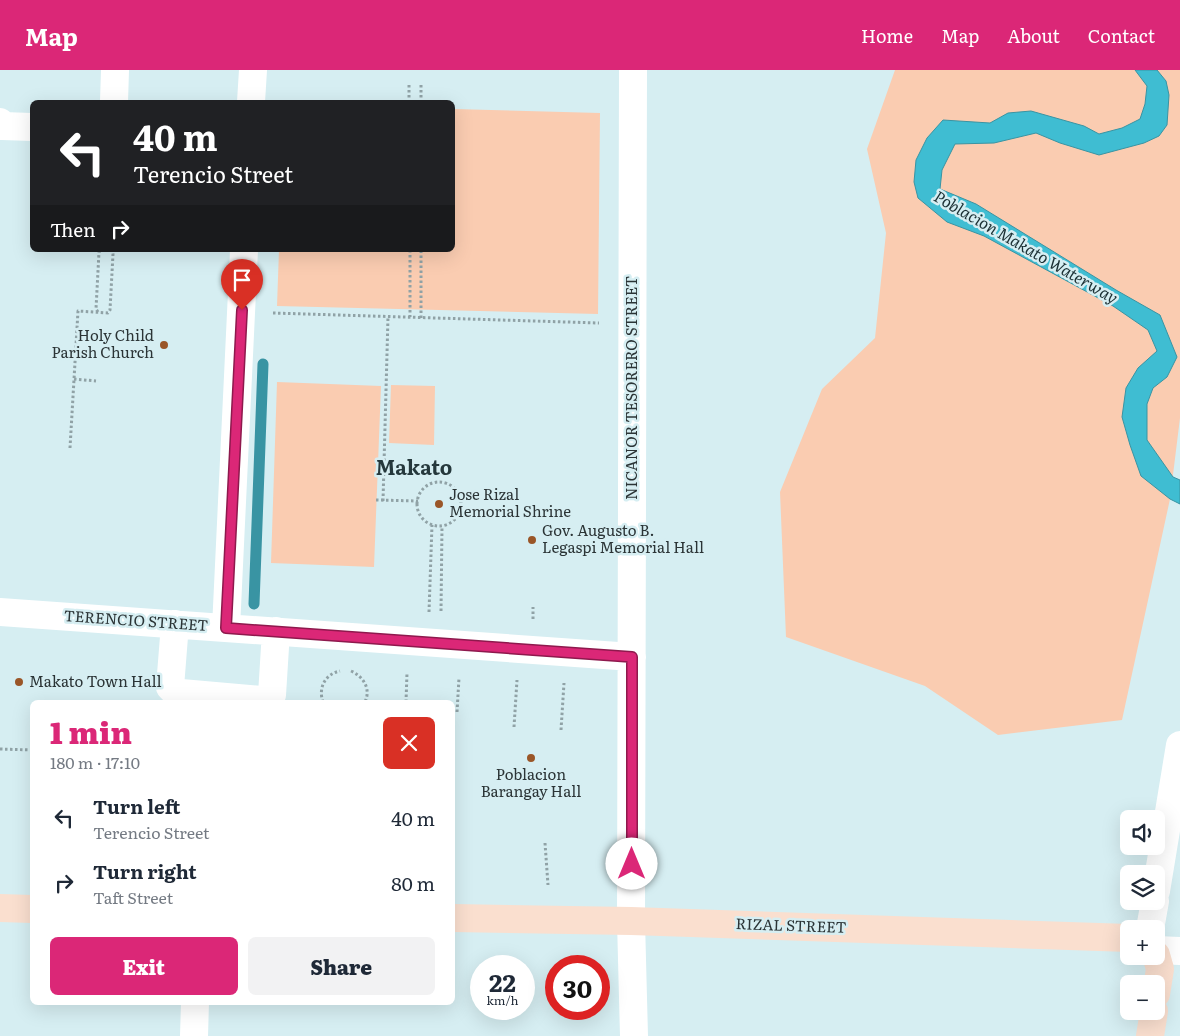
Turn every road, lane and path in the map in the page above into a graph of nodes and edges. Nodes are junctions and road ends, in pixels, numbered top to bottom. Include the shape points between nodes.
1 (115, 70) edge
2 (253, 70) edge
3 (633, 70) edge
4 (409, 85) dead end
5 (420, 85) dead end
6 (114, 100) edge
7 (251, 100) edge
8 (409, 100) edge
9 (421, 100) edge
10 (0, 122) edge
11 (30, 127) edge
12 (99, 252) edge
13 (112, 252) edge
14 (244, 252) edge
15 (410, 252) edge
16 (421, 252) edge
17 (98, 312) junction
18 (271, 313) dead end
19 (388, 317) junction
20 (410, 318) junction
21 (421, 318) junction
22 (632, 324) junction
23 (74, 379) junction
24 (96, 381) dead end
25 (70, 448) dead end
26 (376, 500) dead end
27 (384, 500) junction
28 (418, 501) junction
29 (432, 525) junction
30 (442, 526) junction
31 (0, 612) edge
32 (175, 624) junction
33 (226, 628) junction
34 (276, 631) junction
35 (443, 643) junction
36 (519, 648) junction
37 (566, 652) junction
38 (632, 657) junction
39 (322, 700) edge
40 (365, 700) edge
41 (455, 712) edge
42 (514, 727) dead end
43 (561, 730) dead end
44 (1180, 745) edge
45 (0, 748) edge
46 (30, 750) edge
47 (545, 843) dead end
48 (1160, 865) edge
49 (548, 884) dead end
50 (0, 908) edge
51 (30, 909) edge
52 (455, 918) edge
53 (631, 921) junction
54 (1120, 938) edge
55 (1165, 950) edge
56 (1180, 951) edge
57 (195, 1005) edge
58 (1153, 1020) edge
59 (194, 1036) edge
60 (634, 1036) edge
61 (1150, 1036) edge

1 - 6 street
2 - 7 street
3 - 22 street, NICANOR TESORERO STREET
4 - 8 path
5 - 9 path
10 - 11 street via 2,126
12 - 17 path
13 - 17 path via 110,310 108,313
14 - 33 street
15 - 20 path
16 - 21 path
17 - 23 path via 78,311
18 - 19 path
19 - 20 path
19 - 27 path
20 - 21 path
21 - 22 path
22 - 38 street, NICANOR TESORERO STREET
23 - 24 path
23 - 25 path
26 - 27 path
27 - 28 path
28 - 29 path via 420,516
28 - 30 path via 422,490 433,483 453,486 462,506 456,519
29 - 30 path
29 - 35 path
30 - 35 path
31 - 32 street, TERENCIO STREET
32 - 33 street, TERENCIO STREET
32 - 34 street via 172,689 181,693 261,700 272,695
33 - 34 street, TERENCIO STREET
34 - 35 street, TERENCIO STREET
35 - 36 street, TERENCIO STREET
35 - 41 path via 458,712
36 - 37 street, TERENCIO STREET
36 - 42 path
37 - 38 street, TERENCIO STREET
37 - 43 path
38 - 53 street, NICANOR TESORERO STREET
39 - 40 path via 320,694 325,680 330,674 345,670 365,682
44 - 48 street
45 - 46 path
47 - 49 path
50 - 51 main road
52 - 53 main road, RIZAL STREET
53 - 54 main road, RIZAL STREET
53 - 60 street, NICANOR TESORERO STREET
55 - 56 street
57 - 59 street
58 - 61 main road

